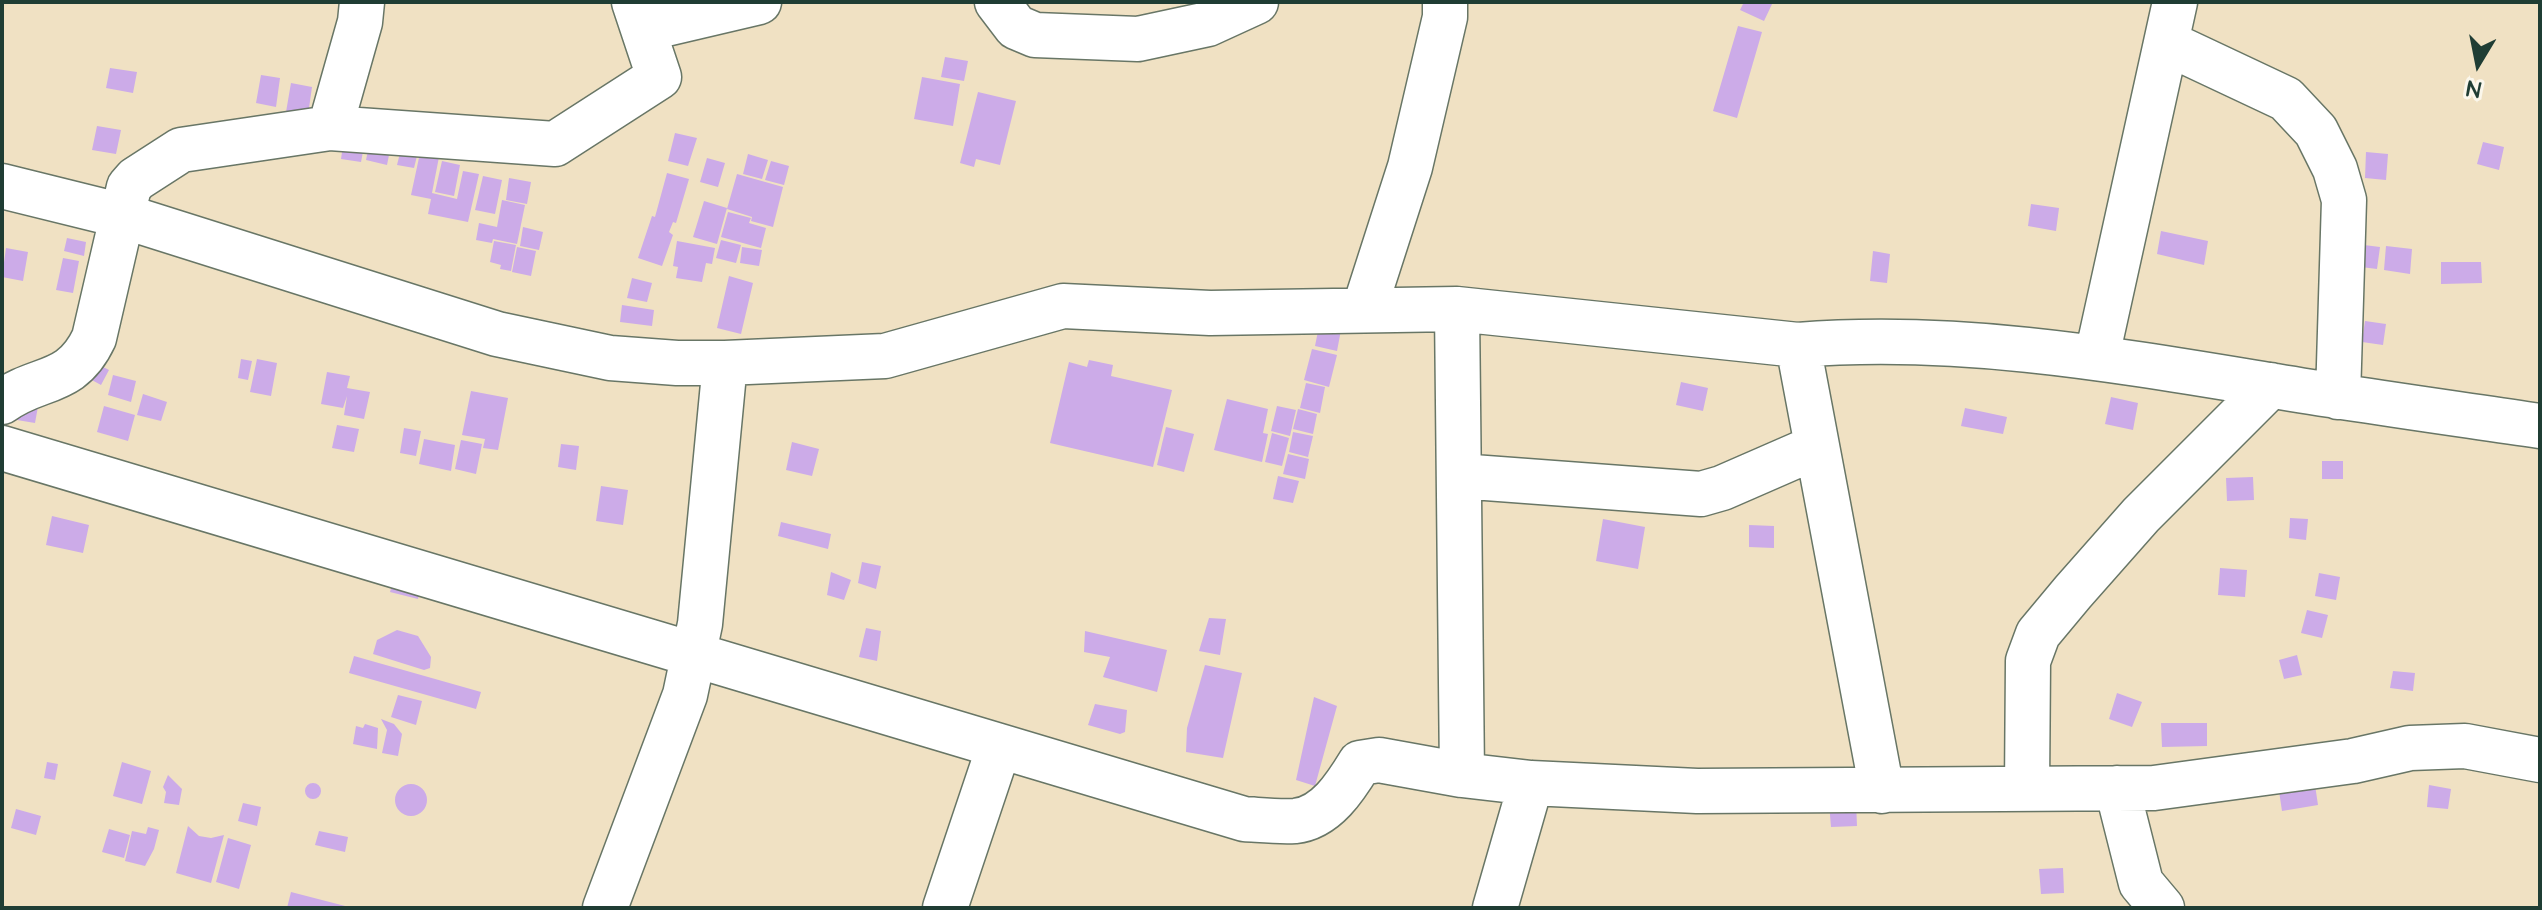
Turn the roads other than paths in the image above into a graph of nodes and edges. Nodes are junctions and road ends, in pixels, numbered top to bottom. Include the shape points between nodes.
1 (362, 2) edge
2 (759, 2) edge
3 (997, 2) edge
4 (1256, 2) edge
5 (1445, 2) edge
6 (639, 15) edge
7 (2171, 22) edge
8 (330, 128) junction
9 (2, 186) edge
10 (123, 216) junction
11 (1457, 309) junction
12 (1364, 310) junction
13 (1798, 345) junction
14 (2097, 356) junction
15 (725, 363) junction
16 (2271, 385) junction
17 (2338, 397) junction
18 (2, 402) edge
19 (2540, 426) edge
20 (1816, 447) junction
21 (2, 448) edge
22 (1459, 476) junction
23 (693, 654) junction
24 (999, 747) junction
25 (2540, 760) edge
26 (1462, 775) junction
27 (1531, 783) junction
28 (2117, 788) junction
29 (2027, 789) junction
30 (1882, 791) junction
31 (605, 908) edge
32 (945, 908) edge
33 (1495, 908) edge
34 (2162, 908) edge

1 - 8 street
2 - 6 street
3 - 4 street via 1016,27 1035,35 1138,39 1208,24
5 - 12 street via 1410,167
6 - 8 street via 659,77 555,144
7 - 14 street
7 - 17 street via 2286,99 2316,131 2335,169 2344,200
8 - 10 street via 181,150 136,179
9 - 10 street
10 - 15 street via 497,334 610,358
10 - 18 street via 87,354 70,372
11 - 12 street
11 - 13 street
11 - 22 street
12 - 15 street via 1210,313 1063,306 885,356
13 - 14 street via 1938,343
13 - 20 street
14 - 16 street
15 - 23 street
16 - 17 street
16 - 29 street via 2141,515 2038,634 2028,661
17 - 19 street
20 - 22 street via 1701,494
20 - 30 street
21 - 23 street
22 - 26 street
23 - 24 street
23 - 31 street via 685,695
24 - 26 street via 1244,819 1299,821 1325,808 1360,763 1379,760
24 - 32 street
25 - 28 street via 2465,746 2410,748 2353,761
26 - 27 street
27 - 30 street via 1697,791
27 - 33 street
28 - 29 street
28 - 34 street via 2141,883
29 - 30 street

